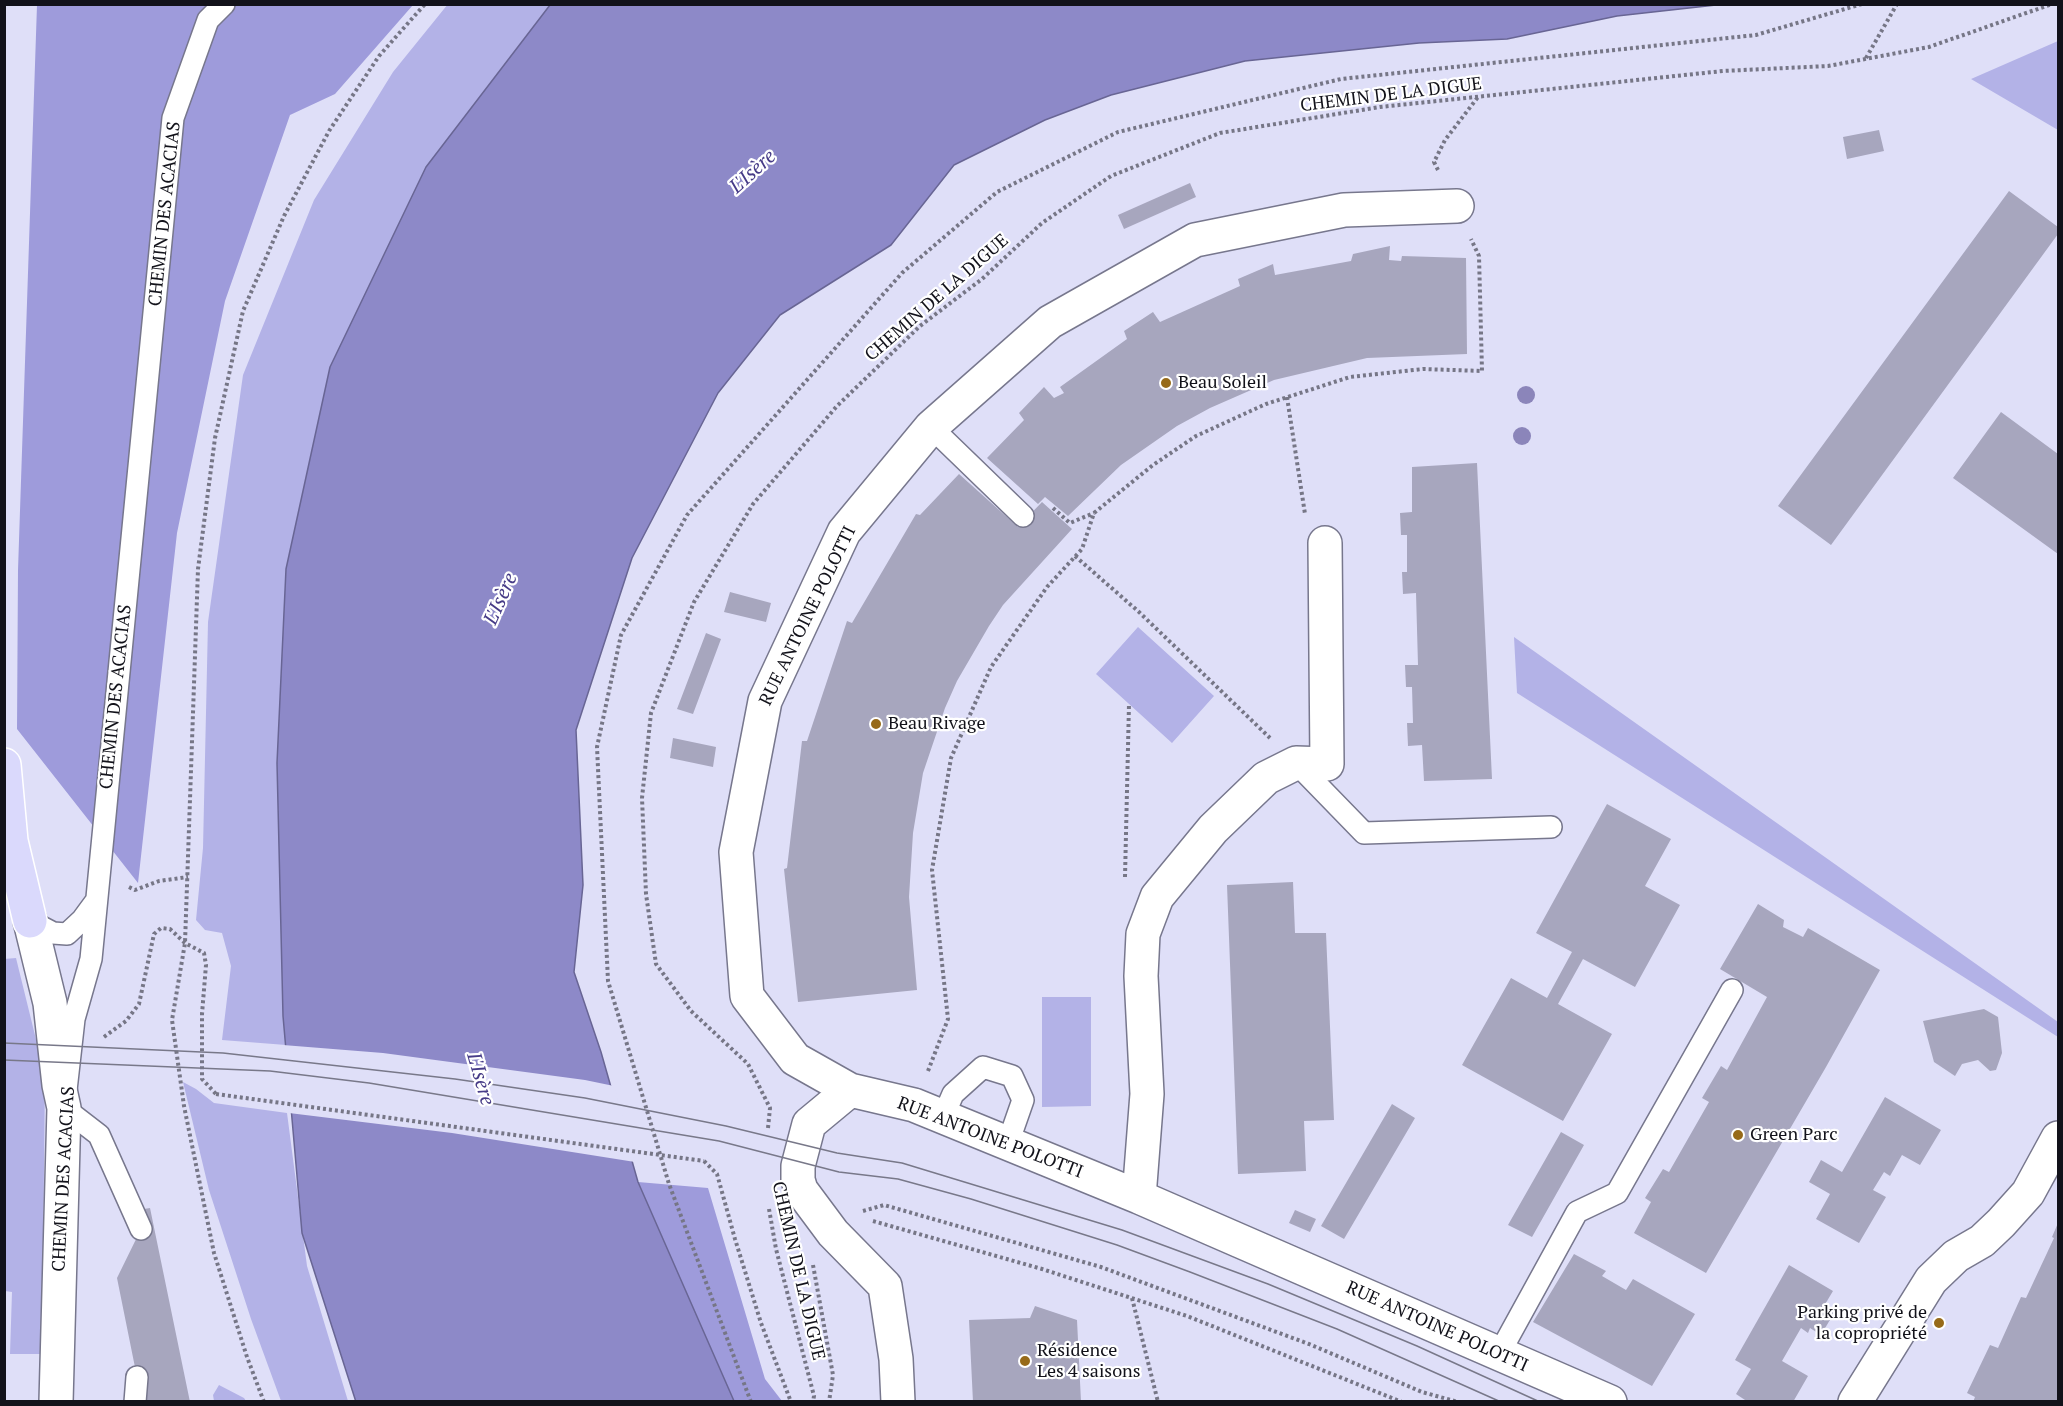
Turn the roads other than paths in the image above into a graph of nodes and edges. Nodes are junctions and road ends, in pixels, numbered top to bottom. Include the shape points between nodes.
1 (224, 4) edge
2 (1456, 206) road end
3 (931, 427) junction
4 (1023, 516) dead end
5 (1325, 543) road end
6 (1296, 763) junction
7 (4, 765) edge
8 (1551, 827) dead end
9 (97, 900) junction
10 (30, 921) junction
11 (1732, 990) dead end
12 (850, 1090) junction
13 (66, 1096) junction
14 (928, 1111) junction
15 (2058, 1138) edge
16 (1008, 1143) junction
17 (1139, 1197) junction
18 (141, 1229) dead end
19 (1499, 1354) junction
20 (137, 1377) dead end
21 (56, 1401) edge
22 (135, 1401) edge
23 (898, 1401) edge
24 (1610, 1401) edge
25 (1856, 1401) edge

1 - 9 lane, CHEMIN DES ACACIAS via 208,20 173,118
2 - 3 street, RUE ANTOINE POLOTTI via 1344,210 1195,240 1050,321
3 - 4 lane
3 - 12 street, RUE ANTOINE POLOTTI via 844,532 765,701 736,852 747,996 795,1059
5 - 6 street via 1327,764
6 - 8 lane via 1364,833
6 - 17 street via 1266,778 1213,829 1157,897 1143,934 1141,976 1147,1094
7 - 10 main road via 11,841
9 - 10 lane via 67,934 53,933
9 - 13 lane, CHEMIN DES ACACIAS via 91,959 74,1019
10 - 13 street via 50,1003 59,1085
11 - 19 lane via 1617,1193 1578,1212
12 - 14 street, RUE ANTOINE POLOTTI
12 - 23 street via 809,1124 798,1180 801,1190 837,1238 885,1286
13 - 18 lane via 99,1135
13 - 21 street, CHEMIN DES ACACIAS
14 - 16 street, RUE ANTOINE POLOTTI
14 - 16 lane via 983,1067 1012,1076 1023,1100
15 - 25 street via 2028,1192 2001,1223 1931,1280
16 - 17 street, RUE ANTOINE POLOTTI
17 - 19 street, RUE ANTOINE POLOTTI
19 - 24 street, RUE ANTOINE POLOTTI
20 - 22 lane

